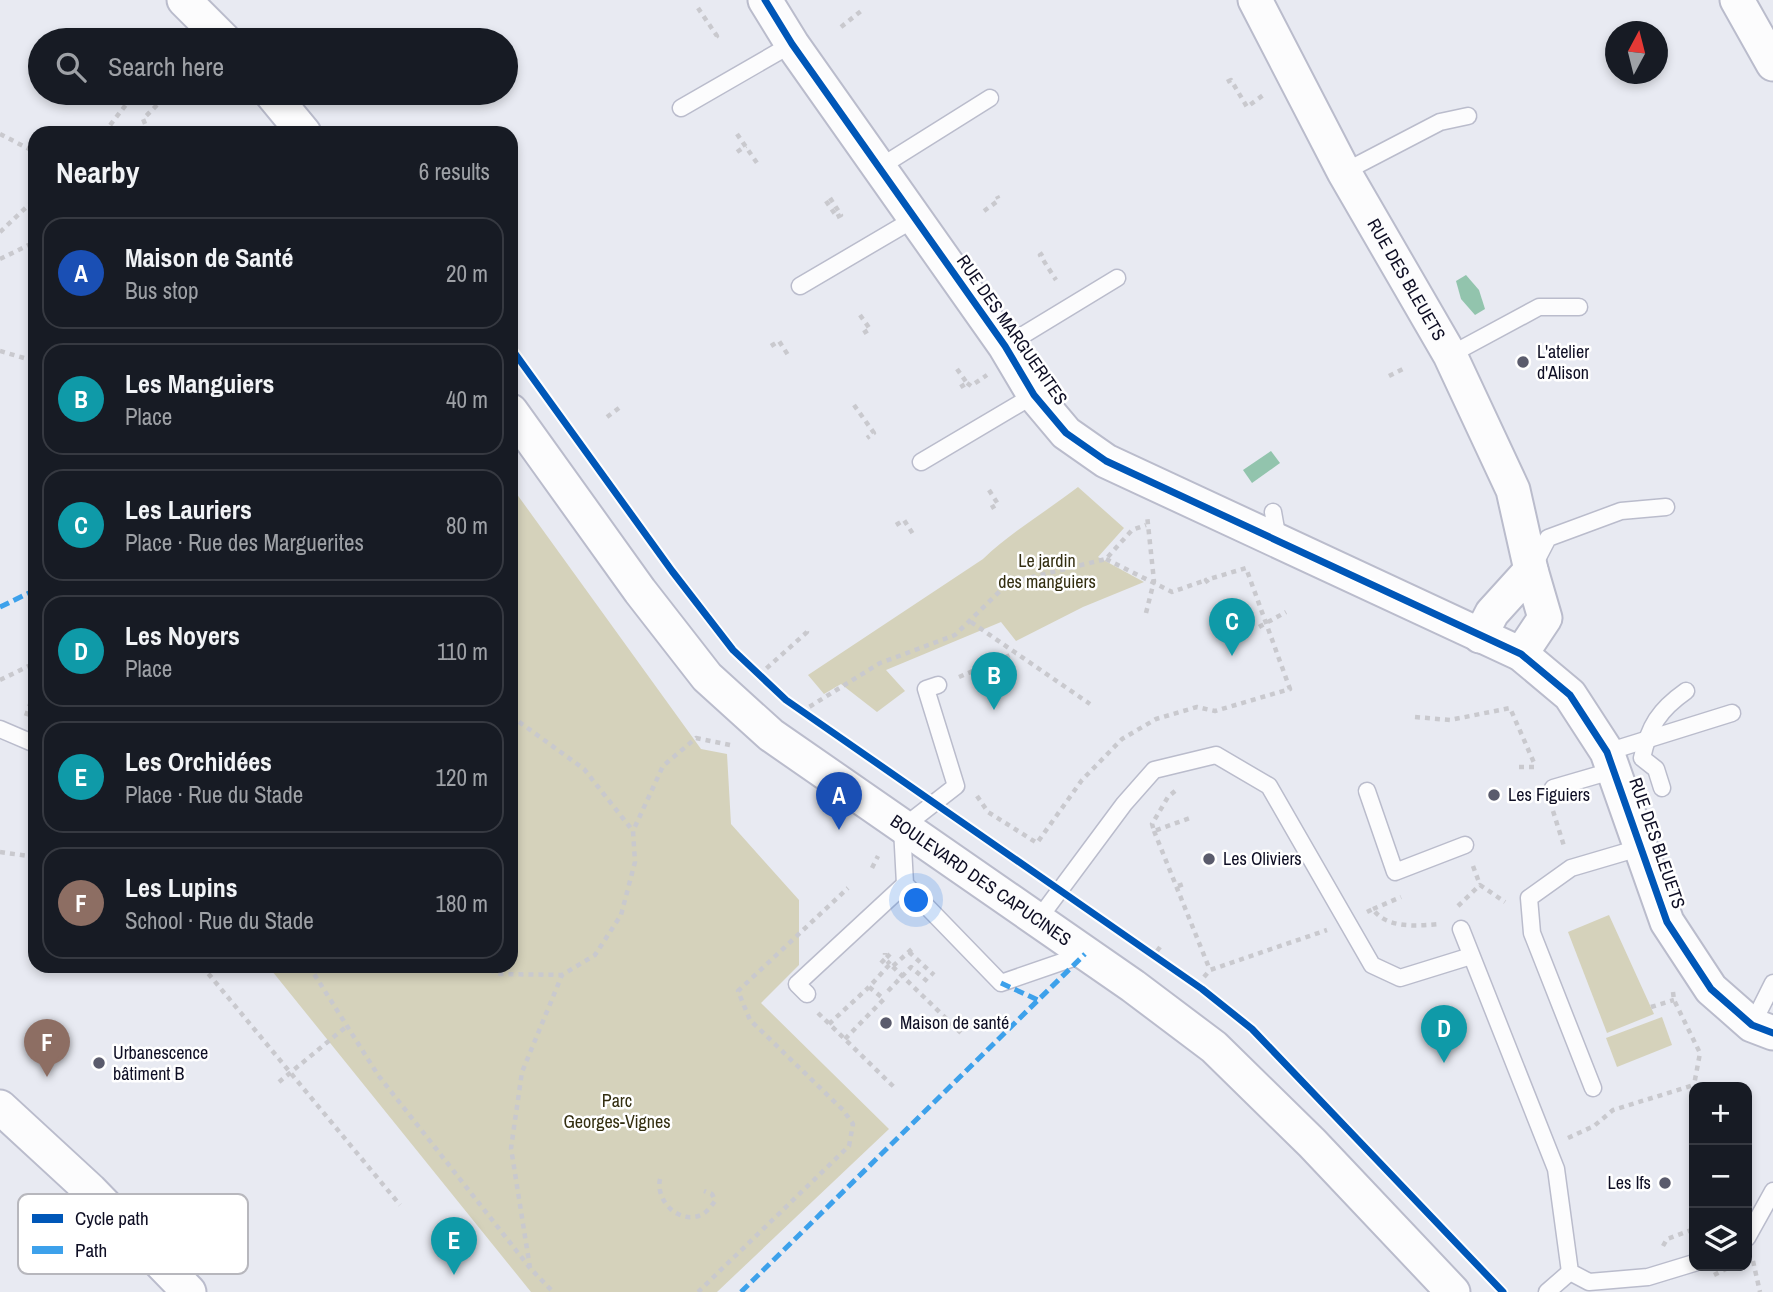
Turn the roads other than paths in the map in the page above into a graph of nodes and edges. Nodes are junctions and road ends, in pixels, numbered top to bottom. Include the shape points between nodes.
1 (184, 0) edge
2 (765, 0) edge
3 (1255, 0) edge
4 (1737, 0) edge
5 (212, 28) edge
6 (792, 44) junction
7 (1773, 64) edge
8 (990, 98) dead end
9 (281, 105) edge
10 (681, 108) dead end
11 (1468, 116) dead end
12 (298, 126) edge
13 (880, 167) junction
14 (1344, 172) junction
15 (915, 219) junction
16 (1117, 278) dead end
17 (800, 286) dead end
18 (1579, 307) dead end
19 (1450, 355) junction
20 (997, 360) junction
21 (1034, 395) junction
22 (518, 421) edge
23 (921, 462) dead end
24 (1666, 507) dead end
25 (1531, 570) junction
26 (1480, 636) junction
27 (1521, 654) junction
28 (938, 685) dead end
29 (1686, 691) dead end
30 (1732, 713) dead end
31 (0, 729) edge
32 (28, 741) edge
33 (1646, 742) junction
34 (1611, 761) junction
35 (1662, 788) dead end
36 (1367, 791) dead end
37 (1551, 793) road end
38 (902, 828) junction
39 (1465, 845) dead end
40 (1639, 848) junction
41 (905, 884) junction
42 (1037, 921) junction
43 (1461, 929) dead end
44 (1085, 954) junction
45 (1471, 956) junction
46 (1773, 983) edge
47 (810, 1002) road end
48 (1762, 1029) edge
49 (1593, 1088) dead end
50 (0, 1107) edge
51 (1773, 1191) edge
52 (94, 1194) edge
53 (1752, 1229) edge
54 (1689, 1265) edge
55 (1570, 1272) junction
56 (172, 1274) edge
57 (1586, 1287) edge
58 (189, 1292) edge
59 (1453, 1292) edge
60 (1547, 1292) edge

1 - 5 street
2 - 6 street, RUE DES MARGUERITES
3 - 14 street, RUE DES BLEUETS
4 - 7 street
6 - 10 lane
6 - 13 street, RUE DES MARGUERITES
8 - 13 lane
9 - 12 street
11 - 14 lane via 1440,122
13 - 15 street, RUE DES MARGUERITES
14 - 19 street, RUE DES BLEUETS
15 - 17 lane
15 - 20 street, RUE DES MARGUERITES
16 - 20 lane
18 - 19 lane via 1539,307
19 - 25 street, RUE DES BLEUETS via 1513,490
20 - 21 street, RUE DES MARGUERITES
21 - 23 lane
21 - 26 street, RUE DES MARGUERITES via 1066,433 1106,461 1153,484 1276,527
22 - 38 street, BOULEVARD DES CAPUCINES via 707,677 771,735
24 - 25 lane via 1621,511 1548,538
25 - 26 street via 1492,613
25 - 27 street, RUE DES BLEUETS via 1545,618
26 - 27 street, RUE DES MARGUERITES
27 - 34 street, RUE DES BLEUETS via 1570,695
28 - 38 lane via 926,689 956,786
29 - 33 lane via 1663,707
30 - 33 lane
31 - 32 lane
33 - 34 lane
33 - 35 lane via 1642,758 1656,769
34 - 37 lane
34 - 40 street, RUE DES BLEUETS
36 - 39 lane via 1395,872
38 - 41 lane
38 - 42 street, BOULEVARD DES CAPUCINES
40 - 48 street, RUE DES BLEUETS via 1667,922 1711,989
40 - 49 lane via 1571,868 1529,898 1532,933
41 - 44 lane via 1001,983
41 - 47 lane via 797,984
42 - 44 street, BOULEVARD DES CAPUCINES
42 - 45 lane via 1154,770 1216,755 1269,786 1372,965 1400,978
43 - 45 lane
44 - 59 street, BOULEVARD DES CAPUCINES via 1214,1046
45 - 55 lane via 1556,1169
46 - 48 lane
50 - 52 street
51 - 53 lane
54 - 57 lane
55 - 57 lane
55 - 60 lane
56 - 58 street

